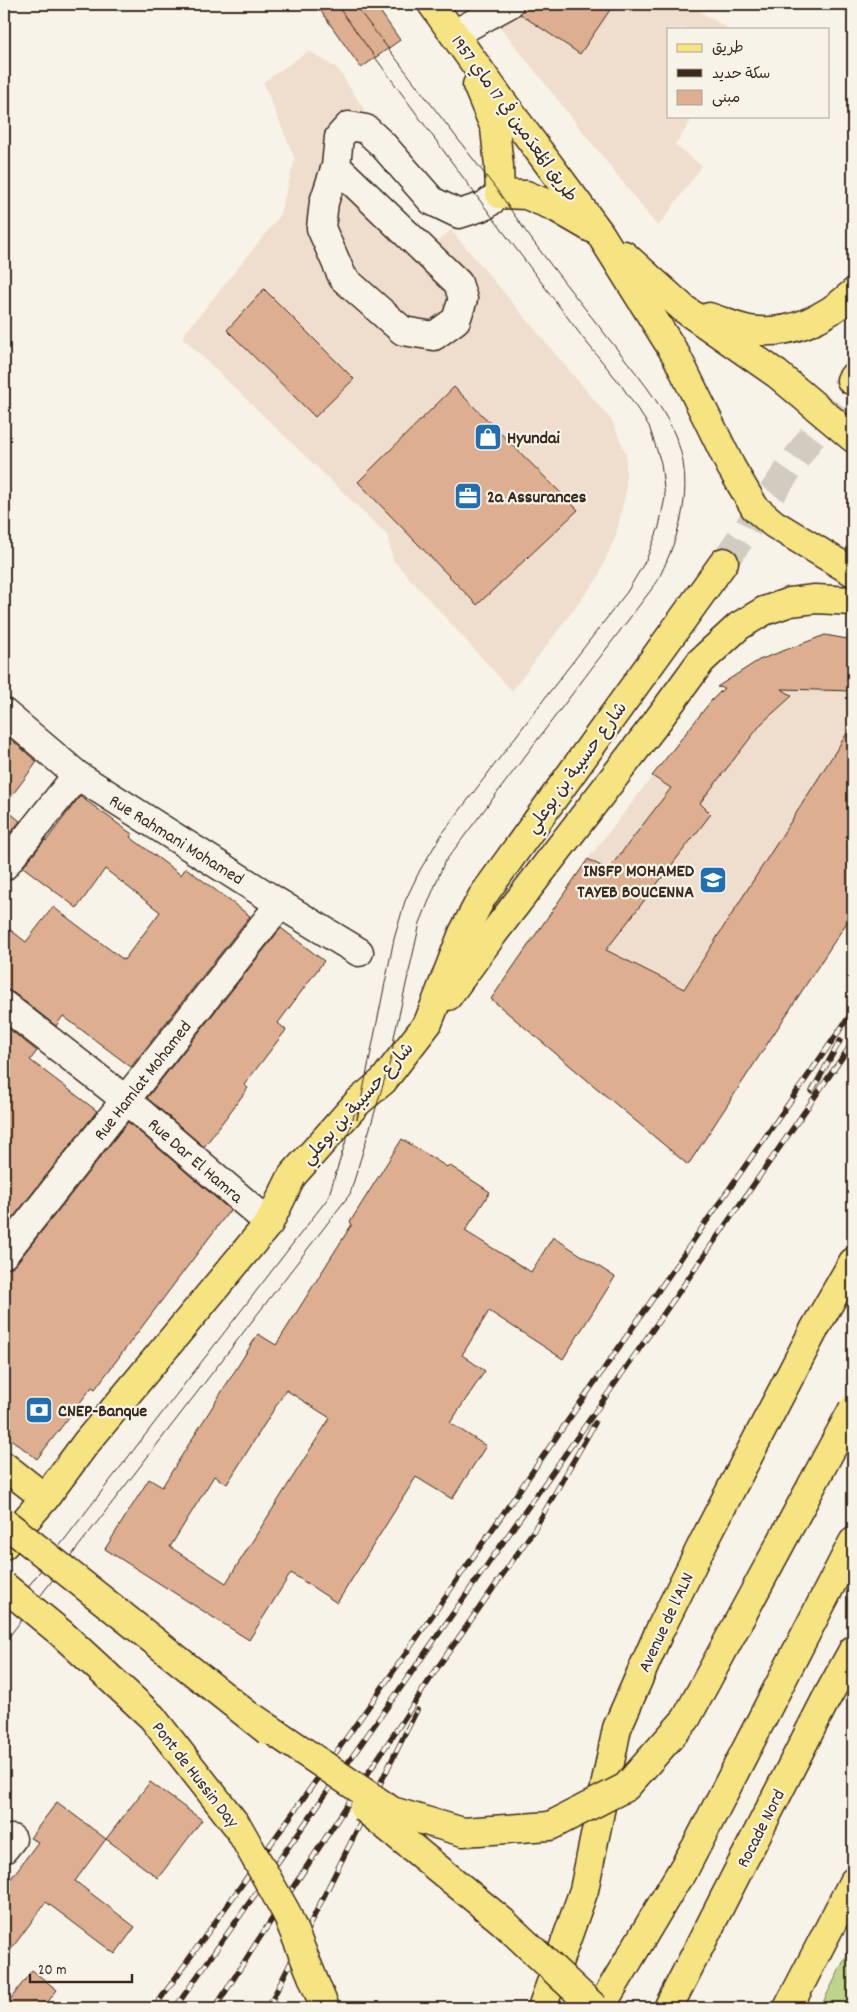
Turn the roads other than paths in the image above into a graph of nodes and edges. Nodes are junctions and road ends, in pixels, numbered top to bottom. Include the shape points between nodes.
1 (432, 4) edge
2 (509, 4) edge
3 (457, 39) junction
4 (336, 166) junction
5 (500, 194) junction
6 (599, 232) junction
7 (853, 293) edge
8 (684, 309) junction
9 (853, 438) edge
10 (724, 562) tunnel mouth
11 (853, 572) edge
12 (853, 601) edge
13 (4, 713) edge
14 (77, 775) junction
15 (4, 866) edge
16 (280, 904) junction
17 (359, 952) dead end
18 (4, 1005) edge
19 (428, 1024) junction
20 (126, 1100) junction
21 (269, 1223) junction
22 (4, 1254) edge
23 (853, 1262) edge
24 (853, 1409) edge
25 (4, 1466) edge
26 (46, 1498) junction
27 (4, 1522) edge
28 (853, 1542) edge
29 (4, 1545) edge
30 (4, 1586) edge
31 (853, 1650) edge
32 (254, 1718) junction
33 (693, 1852) junction
34 (853, 1882) edge
35 (325, 2008) edge
36 (542, 2008) edge
37 (595, 2008) edge
38 (600, 2008) edge
39 (615, 2008) edge
40 (668, 2008) edge
41 (788, 2008) edge

1 - 3 main road, طريق المُعدَمين في 17 ماي 1957
2 - 3 street
3 - 5 main road via 495,128
3 - 6 main road, طريق المُعدَمين في 17 ماي 1957
4 - 4 street via 324,202 321,228 343,278 403,331 434,336 456,320 463,299 458,283
4 - 5 street via 339,137 349,126 366,129 432,201 459,214 484,206
5 - 6 main road via 526,195
6 - 8 main road
6 - 11 main road via 676,355 731,466 756,508 774,524
7 - 8 main road via 818,320 787,330 750,330
8 - 9 main road via 777,374
10 - 19 main road, شارع حسيبة بن بوعلي via 482,897 453,955
12 - 19 main road via 815,599 790,602 764,612 739,626 701,661
13 - 14 street, Rue Rahmani Mohamed
14 - 15 street
14 - 16 street, Rue Rahmani Mohamed
16 - 17 street, Rue Rahmani Mohamed
16 - 20 street, Rue Hamlat Mohamed
18 - 20 street, Rue Dar El Hamra
19 - 21 main road, شارع حسيبة بن بوعلي via 383,1081 358,1102 292,1176
20 - 21 street, Rue Dar El Hamra
20 - 22 street, Rue Hamlat Mohamed
21 - 26 main road, شارع حسيبة بن بوعلي via 86,1443
23 - 36 main road, Avenue de l'ALN via 704,1541 617,1728 584,1890
24 - 32 main road, bridge via 686,1719 626,1787 550,1826 464,1832 392,1811
25 - 26 main road
26 - 29 main road, شارع حسيبة بن بوعلي
27 - 32 main road, bridge
28 - 33 main road
30 - 35 main road, Pont de Hussin Day, bridge via 61,1633 152,1717 238,1827 286,1912
31 - 40 main road, Rocade Nord
32 - 37 main road, bridge via 502,1921
33 - 38 main road
33 - 39 main road
34 - 41 main road

